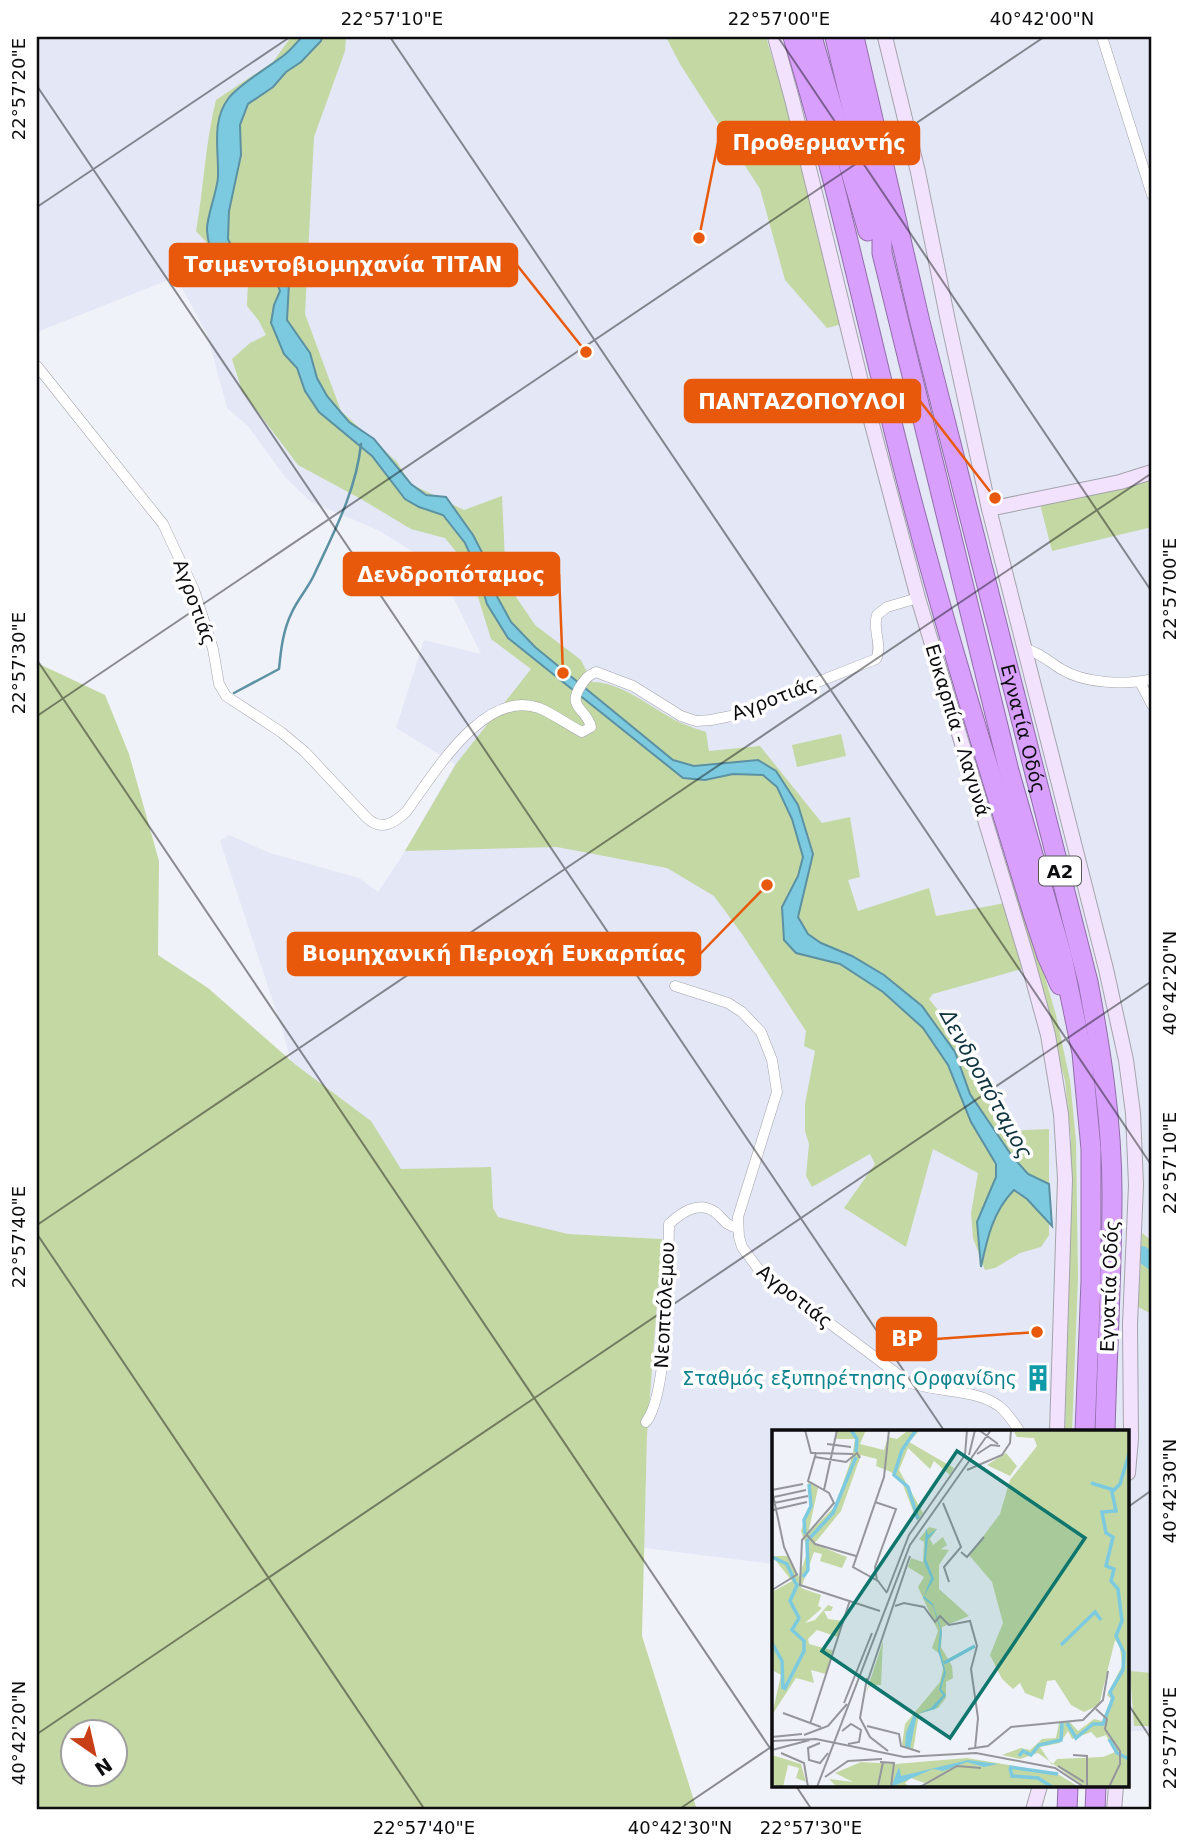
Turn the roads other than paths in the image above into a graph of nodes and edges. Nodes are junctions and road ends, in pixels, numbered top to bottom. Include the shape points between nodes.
1 (775, 37) edge
2 (793, 37) edge
3 (811, 37) edge
4 (835, 37) edge
5 (854, 37) edge
6 (885, 37) edge
7 (1102, 37) edge
8 (1152, 195) edge
9 (882, 253) junction
10 (37, 366) edge
11 (1152, 472) edge
12 (989, 509) junction
13 (918, 598) junction
14 (1023, 648) junction
15 (1152, 679) edge
16 (1140, 682) junction
17 (1152, 705) edge
18 (675, 986) dead end
19 (1074, 1017) junction
20 (737, 1228) junction
21 (646, 1422) dead end
22 (1018, 1430) edge
23 (1057, 1430) edge
24 (1085, 1430) edge
25 (1105, 1430) edge
26 (1130, 1450) edge
27 (1040, 1787) edge
28 (1096, 1787) edge
29 (1116, 1787) edge
30 (1033, 1810) edge
31 (1095, 1810) edge
32 (1114, 1810) edge

1 - 13 street, Ευκαρπία - Λαγυνά
2 - 19 highway via 820,125 931,568 1042,943
3 - 9 highway, Α2 via 870,236
4 - 9 highway via 882,232
5 - 25 highway, Εγνατία Οδός / Α2 via 920,322 1098,1035 1112,1191
6 - 12 street
7 - 8 street
9 - 19 highway, Εγνατία Οδός / Α2
10 - 13 street, Αγροτιάς via 140,492 174,543 194,590 226,696 305,752 379,826 398,820 468,731 492,714 522,706 538,708 588,731 592,727 575,696 586,677 596,672 633,686 696,721 731,716 876,659 877,615 887,607
11 - 12 street
12 - 14 street
13 - 23 street, Ευκαρπία - Λαγυνά via 1028,962 1058,1092 1065,1199
14 - 16 street via 1077,676
14 - 26 street via 1119,1025 1130,1091 1136,1185
15 - 16 street
16 - 17 street
18 - 20 street via 742,1012 761,1032 772,1060 777,1093
19 - 24 highway, Εγνατία Οδός / Α2 via 1091,1149
20 - 21 street, Νεοπτόλεμου via 702,1208 686,1210 669,1224 658,1392
20 - 22 street, Αγροτιάς via 742,1247 759,1270 908,1382 987,1400 999,1406
27 - 30 street
28 - 31 highway
29 - 32 street

